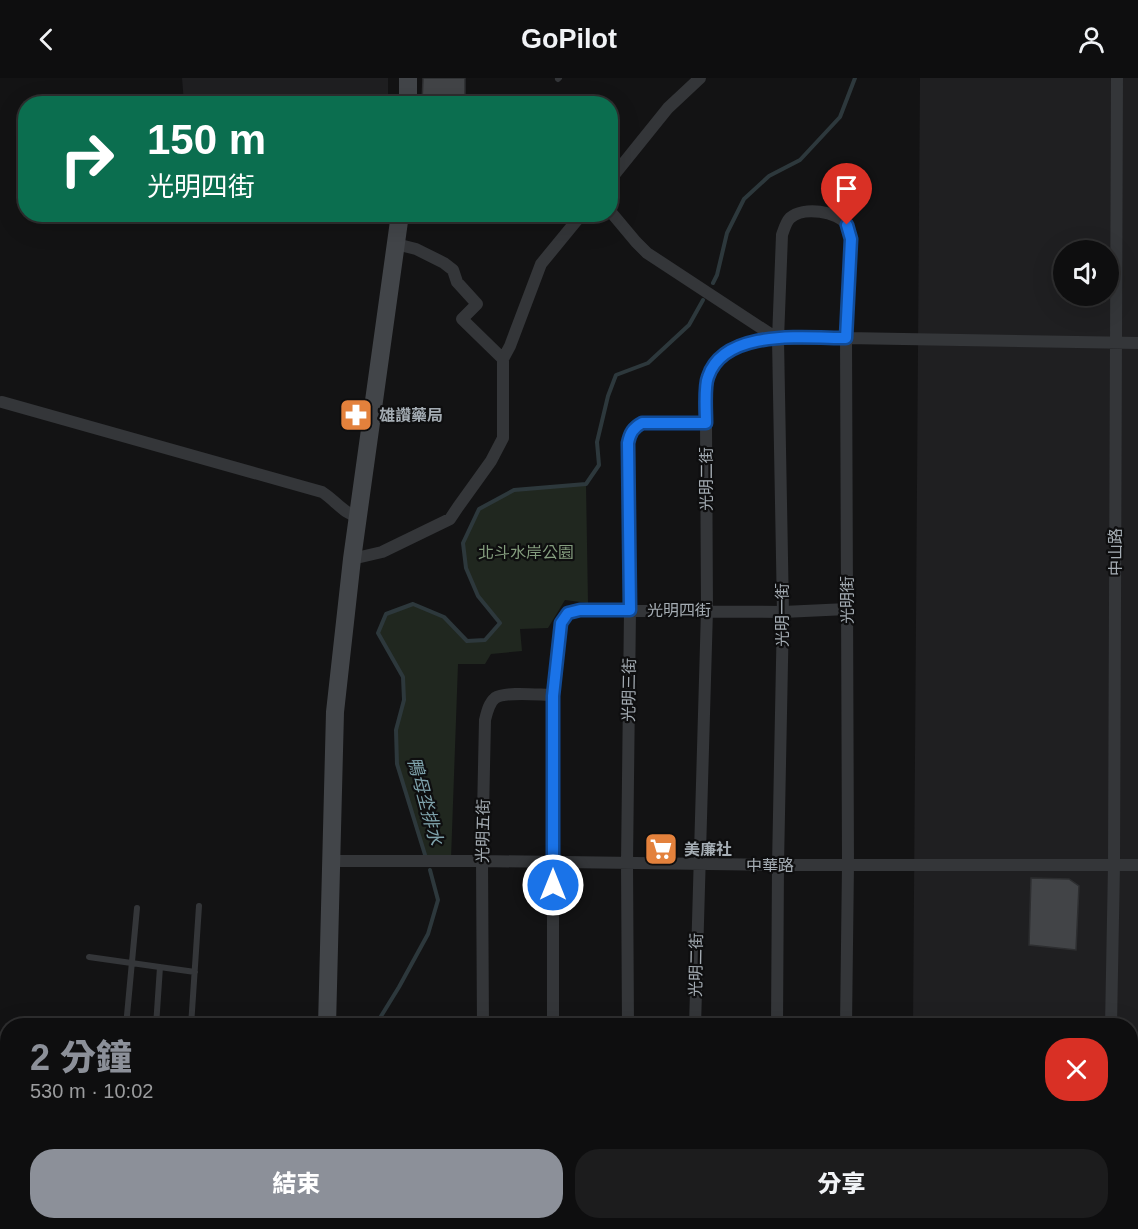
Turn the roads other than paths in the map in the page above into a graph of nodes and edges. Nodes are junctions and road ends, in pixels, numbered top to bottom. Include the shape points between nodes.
1 (408, 78) edge
2 (700, 78) edge
3 (1117, 78) edge
4 (408, 96) edge
5 (618, 170) edge
6 (801, 212) joint
7 (618, 221) edge
8 (399, 222) edge
9 (575, 222) edge
10 (396, 244) junction
11 (846, 338) junction
12 (778, 339) junction
13 (1115, 343) junction
14 (1138, 343) edge
15 (503, 359) junction
16 (2, 402) dead end
17 (706, 423) junction
18 (359, 517) junction
19 (352, 559) junction
20 (847, 609) junction
21 (630, 610) junction
22 (707, 610) junction
23 (783, 612) junction
24 (553, 696) junction
25 (331, 861) junction
26 (482, 861) junction
27 (553, 862) junction
28 (627, 863) junction
29 (699, 864) junction
30 (848, 864) junction
31 (778, 865) junction
32 (1114, 865) junction
33 (1138, 865) edge
34 (199, 906) dead end
35 (137, 908) dead end
36 (89, 957) dead end
37 (131, 963) junction
38 (160, 967) junction
39 (195, 972) junction
40 (127, 1018) edge
41 (157, 1018) edge
42 (192, 1018) edge
43 (327, 1018) edge
44 (483, 1018) edge
45 (553, 1018) edge
46 (628, 1018) edge
47 (695, 1018) edge
48 (777, 1018) edge
49 (846, 1018) edge
50 (1111, 1018) edge

1 - 4 main road
2 - 5 street via 668,108
3 - 13 street, 中山路
6 - 11 street, 光明街 via 825,212 847,225 851,239
6 - 12 street, 光明一街 via 791,217 782,235
7 - 12 street via 647,253
8 - 10 main road
9 - 15 street via 541,264
10 - 15 street via 416,249 453,270 477,304 462,319
10 - 18 main road
11 - 12 street, 光明二街
11 - 13 street, 光明二街
11 - 20 street, 光明街
12 - 17 street, 光明二街 via 739,345 722,355 707,378
12 - 23 street, 光明一街
13 - 14 street, 光明二街
13 - 32 street, 中山路
15 - 19 street via 503,438 450,519 382,552
16 - 18 street via 322,492 351,516
17 - 21 street, 光明三街 via 642,423 630,435
17 - 22 street, 光明二街
18 - 19 main road
19 - 25 main road via 335,712
20 - 23 street, 光明四街
20 - 30 street, 光明街
21 - 22 street, 光明四街
21 - 24 street, 光明四街 via 568,613 561,623
21 - 28 street, 光明三街
22 - 23 street, 光明四街
22 - 29 street, 光明二街
23 - 31 street, 光明一街
24 - 26 street, 光明五街 via 504,694 494,699 488,709
24 - 27 street, 光明四街
25 - 26 street, 中華路
25 - 43 main road
26 - 27 street, 中華路
26 - 44 street, 光明五街
27 - 28 street, 中華路
27 - 45 street, 光明四街
28 - 29 street, 中華路
28 - 46 street, 光明三街
29 - 31 street, 中華路
29 - 47 street, 光明二街
30 - 31 street, 中華路
30 - 32 street, 中華路
30 - 49 street, 光明街
31 - 48 street, 光明一街
32 - 33 street, 中華路
32 - 50 street, 中山路
34 - 39 lane
35 - 37 lane
36 - 37 lane
37 - 38 lane
37 - 40 lane
38 - 39 lane
38 - 41 lane
39 - 42 lane

